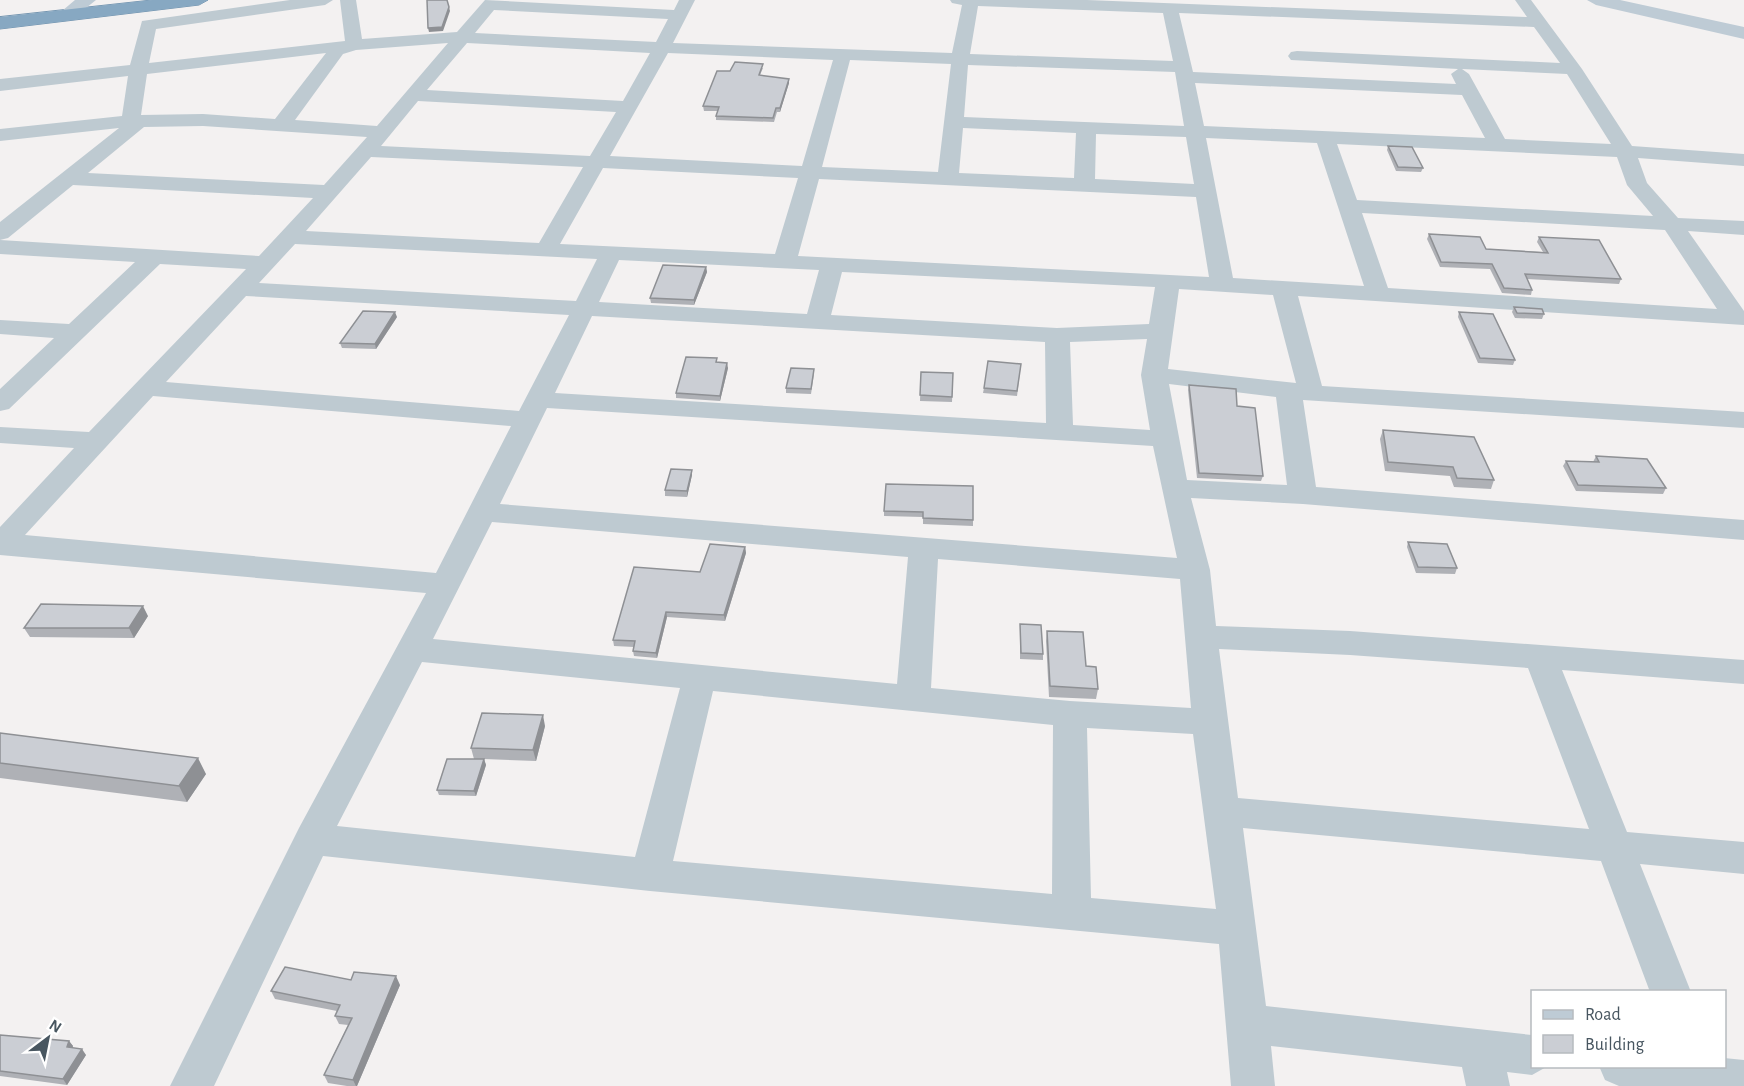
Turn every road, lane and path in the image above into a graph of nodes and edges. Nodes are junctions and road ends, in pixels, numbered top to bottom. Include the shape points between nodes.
1 (87, 0) edge
2 (199, 0) edge
3 (325, 0) edge
4 (348, 0) edge
5 (958, 0) edge
6 (971, 0) edge
7 (1413, 0) edge
8 (1523, 0) edge
9 (1596, 0) edge
10 (492, 2) edge
11 (1080, 2) edge
12 (1194, 5) edge
13 (1303, 6) edge
14 (682, 7) edge
15 (1170, 8) junction
16 (1280, 11) junction
17 (65, 16) junction
18 (1419, 17) junction
19 (1537, 22) junction
20 (0, 23) edge
21 (1744, 33) edge
22 (460, 37) junction
23 (354, 45) junction
24 (661, 48) junction
25 (843, 55) junction
26 (1297, 56) junction
27 (960, 59) junction
28 (1454, 63) junction
29 (1573, 69) junction
30 (138, 70) junction
31 (1184, 72) junction
32 (1307, 82) junction
33 (0, 85) edge
34 (1469, 90) junction
35 (412, 95) junction
36 (629, 107) junction
37 (131, 121) junction
38 (953, 122) junction
39 (280, 126) junction
40 (1086, 129) junction
41 (381, 132) junction
42 (1194, 133) junction
43 (0, 135) edge
44 (1326, 139) junction
45 (1499, 145) junction
46 (366, 151) junction
47 (1624, 151) junction
48 (1744, 160) edge
49 (597, 163) junction
50 (811, 172) junction
51 (68, 178) junction
52 (948, 179) junction
53 (1084, 186) junction
54 (328, 192) junction
55 (1205, 192) junction
56 (1350, 206) junction
57 (1671, 223) junction
58 (1744, 228) edge
59 (0, 233) edge
60 (289, 237) junction
61 (0, 247) edge
62 (545, 251) junction
63 (612, 252) junction
64 (155, 256) junction
65 (785, 261) junction
66 (263, 263) junction
67 (832, 264) junction
68 (1168, 281) junction
69 (1222, 284) junction
70 (240, 289) junction
71 (1284, 290) junction
72 (1378, 294) junction
73 (584, 309) junction
74 (1740, 318) edge
75 (817, 322) junction
76 (0, 327) edge
77 (1160, 331) junction
78 (76, 332) junction
79 (1058, 335) junction
80 (1154, 375) junction
81 (146, 388) junction
82 (1299, 391) junction
83 (0, 403) edge
84 (535, 410) junction
85 (1744, 420) edge
86 (1060, 433) junction
87 (0, 435) edge
88 (1167, 440) junction
89 (96, 441) junction
90 (1174, 488) junction
91 (1304, 495) junction
92 (482, 512) junction
93 (1744, 530) edge
94 (1, 544) edge
95 (924, 549) junction
96 (1195, 570) junction
97 (446, 584) junction
98 (1202, 637) junction
99 (412, 649) junction
100 (1541, 659) junction
101 (1744, 672) edge
102 (700, 676) junction
103 (913, 698) junction
104 (1070, 714) junction
105 (1209, 722) junction
106 (1221, 811) junction
107 (312, 839) junction
108 (1613, 844) junction
109 (1744, 858) edge
110 (650, 876) junction
111 (1072, 912) junction
112 (1238, 928) junction
113 (1670, 990) edge
114 (1248, 1024) junction
115 (1531, 1056) edge
116 (1484, 1067) edge
117 (1641, 1068) edge
118 (1716, 1075) edge
119 (192, 1086) edge
120 (1253, 1086) edge

1 - 17 street
2 - 17 highway
3 - 30 street via 151,23 146,26
4 - 23 street
5 - 6 street
6 - 11 street
6 - 27 street
7 - 18 street
8 - 19 street
9 - 21 street
10 - 14 street
10 - 22 street
11 - 15 street
12 - 15 street
12 - 16 street
13 - 16 street
13 - 18 street
14 - 24 street
15 - 31 street
16 - 26 street
17 - 20 highway
18 - 19 street
19 - 29 street
22 - 23 street
22 - 24 street
22 - 35 street
23 - 30 street
23 - 39 street via 336,51
24 - 25 street
24 - 36 street
25 - 27 street
25 - 50 street
26 - 28 street
26 - 32 street
27 - 31 street
27 - 38 street
28 - 29 street
28 - 34 street
29 - 47 street
30 - 33 street
30 - 37 street
31 - 32 street
31 - 42 street
32 - 34 street
34 - 45 street
35 - 36 street
35 - 41 street
36 - 49 street
37 - 39 street via 203,120
37 - 43 street
37 - 51 street via 137,123
38 - 40 street
38 - 52 street
39 - 41 street
40 - 42 street
40 - 53 street
41 - 46 street
42 - 44 street
42 - 55 street
44 - 45 street
44 - 56 street
45 - 47 street
46 - 49 street
46 - 54 street
47 - 48 street
47 - 57 street via 1637,184
49 - 50 street
49 - 62 street
50 - 52 street
50 - 65 street
51 - 54 street
51 - 59 street
52 - 53 street
53 - 55 street
54 - 60 street
55 - 69 street
56 - 57 street
56 - 72 street
57 - 58 street
57 - 74 street
60 - 62 street
60 - 66 street
61 - 64 street
62 - 63 street
63 - 65 street
63 - 73 street
64 - 66 street
64 - 78 street
65 - 67 street
66 - 70 street
67 - 68 street
67 - 75 street
68 - 69 street
68 - 77 street
69 - 71 street
70 - 73 street
70 - 81 street
71 - 72 street
71 - 82 street
72 - 74 street
73 - 75 street
73 - 84 street
75 - 79 street
76 - 78 street
77 - 79 street
77 - 80 street
78 - 83 street
79 - 86 street
80 - 82 street
80 - 88 street
81 - 84 street
81 - 89 street
82 - 85 street
82 - 91 street
84 - 86 street
84 - 92 street
86 - 88 street
87 - 89 street
88 - 90 street
89 - 94 street
90 - 91 street
90 - 96 street
91 - 93 street
92 - 95 street
92 - 97 street
94 - 97 street
95 - 96 street
95 - 103 street
96 - 98 street
97 - 99 street
98 - 100 street via 1350,643
98 - 105 street
99 - 102 street
99 - 107 street
100 - 101 street
100 - 108 street
102 - 103 street
102 - 110 street
103 - 104 street
104 - 105 street
104 - 111 street
105 - 106 street
106 - 108 street
106 - 112 street
107 - 110 street
107 - 119 street
108 - 109 street
108 - 113 street
110 - 111 street
111 - 112 street
112 - 114 street
114 - 116 street
114 - 120 street
115 - 116 street
117 - 118 street

